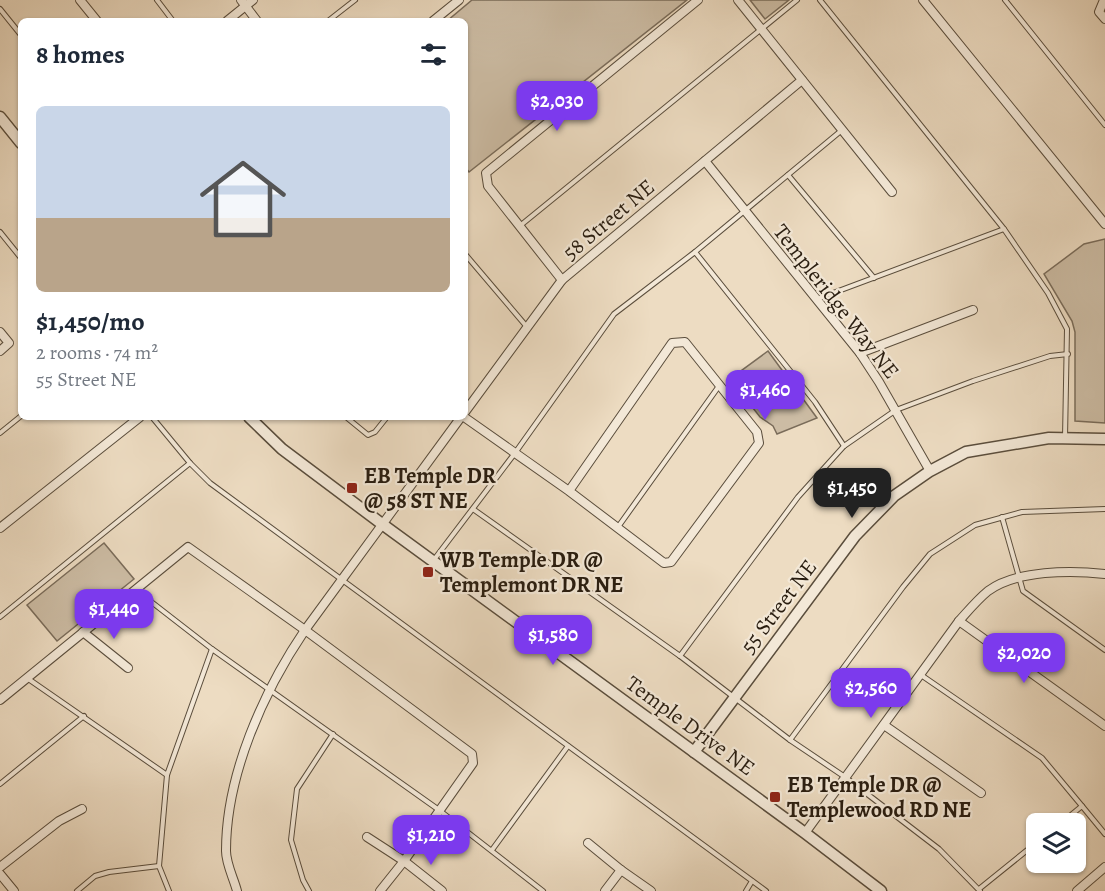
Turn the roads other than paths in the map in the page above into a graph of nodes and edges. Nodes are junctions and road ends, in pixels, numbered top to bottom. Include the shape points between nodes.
1 (80, 0) edge
2 (157, 0) edge
3 (355, 0) edge
4 (459, 0) edge
5 (698, 0) edge
6 (738, 0) edge
7 (797, 0) edge
8 (820, 0) edge
9 (923, 0) edge
10 (1005, 0) edge
11 (1104, 0) edge
12 (246, 2) edge
13 (0, 9) edge
14 (95, 18) edge
15 (171, 18) edge
16 (230, 18) edge
17 (255, 18) edge
18 (332, 18) edge
19 (437, 18) edge
20 (1105, 19) edge
21 (761, 29) junction
22 (18, 31) edge
23 (802, 80) junction
24 (0, 117) edge
25 (1105, 125) edge
26 (842, 130) junction
27 (18, 139) edge
28 (705, 160) junction
29 (788, 175) junction
30 (892, 192) dead end
31 (744, 211) junction
32 (1105, 224) edge
33 (519, 226) junction
34 (1004, 229) junction
35 (0, 232) edge
36 (695, 252) junction
37 (18, 254) edge
38 (468, 257) edge
39 (874, 278) junction
40 (562, 280) junction
41 (817, 300) junction
42 (973, 309) dead end
43 (528, 327) junction
44 (0, 332) edge
45 (0, 351) edge
46 (860, 353) junction
47 (1068, 354) junction
48 (719, 386) junction
49 (468, 408) edge
50 (896, 410) junction
51 (18, 418) edge
52 (136, 420) edge
53 (154, 420) edge
54 (252, 420) edge
55 (350, 420) edge
56 (385, 420) edge
57 (461, 420) edge
58 (467, 420) edge
59 (0, 433) edge
60 (1065, 438) junction
61 (1105, 439) edge
62 (844, 446) junction
63 (515, 453) junction
64 (190, 463) junction
65 (930, 471) junction
66 (569, 491) junction
67 (472, 509) junction
68 (1105, 509) edge
69 (1002, 518) junction
70 (382, 524) junction
71 (0, 528) edge
72 (618, 528) junction
73 (433, 561) junction
74 (1105, 574) edge
75 (1018, 578) junction
76 (343, 579) junction
77 (136, 590) junction
78 (0, 617) edge
79 (959, 621) junction
80 (305, 630) junction
81 (83, 632) junction
82 (212, 649) junction
83 (1105, 650) edge
84 (680, 656) junction
85 (128, 668) dead end
86 (920, 674) junction
87 (27, 678) junction
88 (270, 689) junction
89 (734, 698) junction
90 (0, 700) edge
91 (84, 716) junction
92 (884, 725) junction
93 (1105, 726) edge
94 (333, 734) junction
95 (790, 740) junction
96 (568, 746) junction
97 (694, 752) junction
98 (167, 775) junction
99 (845, 777) junction
100 (0, 784) edge
101 (981, 793) dead end
102 (1082, 806) junction
103 (82, 809) dead end
104 (439, 810) junction
105 (1073, 813) edge
106 (805, 833) junction
107 (1105, 834) edge
108 (367, 837) dead end
109 (588, 843) dead end
110 (492, 850) junction
111 (1026, 851) edge
112 (404, 861) junction
113 (159, 866) junction
114 (0, 867) edge
115 (1105, 867) edge
116 (621, 870) junction
117 (0, 874) edge
118 (752, 881) junction
119 (980, 890) edge
120 (14, 891) edge
121 (77, 891) edge
122 (169, 891) edge
123 (237, 891) edge
124 (309, 891) edge
125 (380, 891) edge
126 (442, 891) edge
127 (543, 891) edge
128 (605, 891) edge
129 (651, 891) edge
130 (746, 891) edge
131 (766, 891) edge
132 (881, 891) edge
133 (1077, 891) edge

1 - 14 street
2 - 15 lane
3 - 18 lane
4 - 19 street
5 - 33 street via 486,173 488,186
6 - 21 street
7 - 21 lane
8 - 34 lane
9 - 32 street
10 - 25 lane
11 - 20 street via 1099,12
12 - 16 street
12 - 17 street
13 - 22 lane
21 - 23 street
21 - 33 lane
23 - 26 street
23 - 28 street, 58 Street NE
24 - 27 street
26 - 29 lane
26 - 30 street
28 - 31 street, Templeridge Way NE
28 - 40 street, 58 Street NE
29 - 31 lane
29 - 39 lane
31 - 36 lane
31 - 41 street, Templeridge Way NE
33 - 40 street
34 - 39 lane
34 - 47 lane via 1048,293 1067,329
35 - 37 lane
36 - 62 lane via 815,402
36 - 63 lane via 614,314
38 - 43 lane
39 - 41 lane
40 - 43 street, 58 Street NE
41 - 46 street, Templeridge Way NE
42 - 46 street
43 - 49 street, 58 Street NE
44 - 45 street via 9,344
46 - 50 street, Templeridge Way NE
47 - 50 lane via 984,377
47 - 60 lane
48 - 66 street via 685,342 672,343
48 - 72 lane
48 - 72 street via 757,432 759,443 671,562 664,563
50 - 62 lane
50 - 65 street, Templeridge Way NE
51 - 59 lane
52 - 71 street
53 - 64 lane
54 - 70 street, Temple Drive NE via 282,448
55 - 56 lane via 368,435
57 - 70 street
58 - 63 street
60 - 61 street, 55 Street NE
60 - 65 street, 55 Street NE via 966,452
62 - 84 lane via 798,497
63 - 66 street
63 - 67 lane
64 - 76 lane via 210,483
64 - 78 lane
65 - 89 street, 55 Street NE via 894,496 855,536
66 - 72 street
67 - 73 lane
67 - 84 lane
68 - 69 lane via 1022,512
69 - 75 lane
69 - 95 lane via 975,525 930,554
70 - 73 street, Temple Drive NE
70 - 76 street
73 - 97 street, Temple Drive NE
74 - 75 street via 1075,572
75 - 79 street via 990,590
75 - 83 lane via 1023,591
76 - 80 street
76 - 96 lane
77 - 80 street via 188,547
77 - 81 street
77 - 82 lane
79 - 86 street
79 - 93 street
80 - 88 street
80 - 104 street via 472,754 473,763
81 - 85 street
81 - 87 street
82 - 88 lane
82 - 98 lane
84 - 89 lane
86 - 92 street
86 - 102 lane via 1042,758
87 - 90 street
87 - 91 lane
88 - 94 lane
88 - 123 street via 230,800 226,854
89 - 95 lane
89 - 97 street, 55 Street NE
91 - 98 lane
91 - 100 lane
92 - 99 street
92 - 101 street
94 - 104 lane
94 - 124 lane via 297,789 291,840
95 - 99 lane
96 - 110 lane
96 - 118 lane
97 - 106 street, Temple Drive NE
98 - 113 lane
99 - 106 street
99 - 119 lane via 939,849
102 - 105 lane
102 - 107 lane
103 - 114 street via 59,821
104 - 110 lane
104 - 112 street
106 - 132 street, Temple Drive NE
108 - 112 street
109 - 116 street
110 - 127 lane
111 - 119 lane
112 - 125 street
112 - 126 street
113 - 121 lane via 95,876
113 - 122 lane
115 - 133 street
116 - 128 street
116 - 129 street
117 - 120 street
118 - 130 lane
118 - 131 lane

